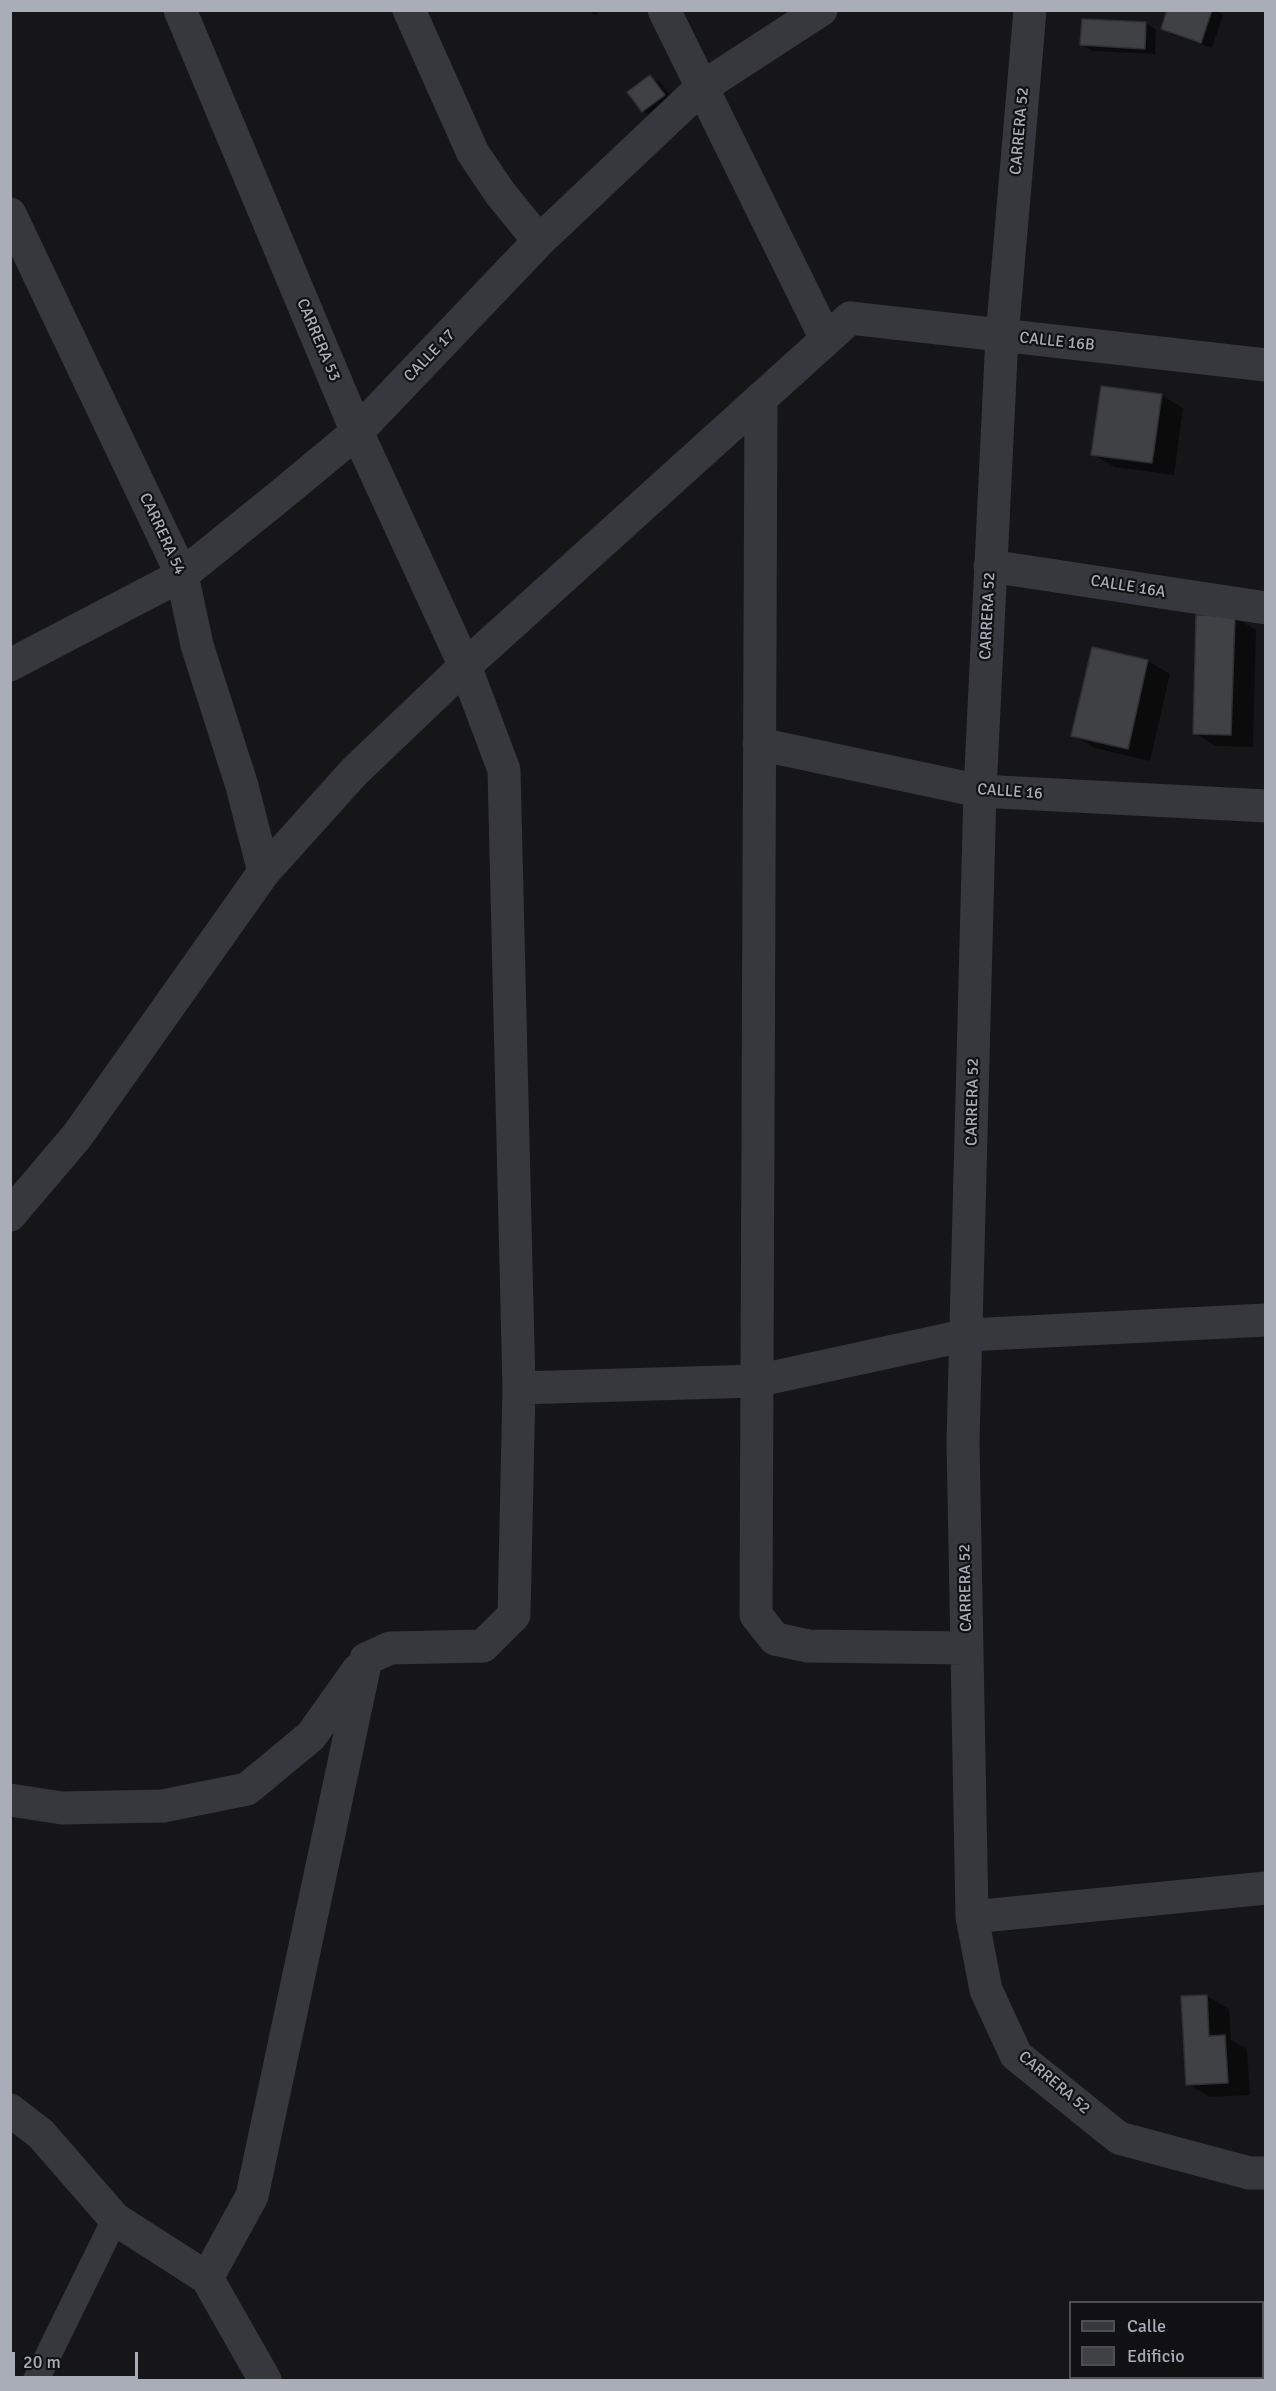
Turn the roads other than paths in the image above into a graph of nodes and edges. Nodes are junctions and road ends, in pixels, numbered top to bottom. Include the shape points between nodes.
1 (180, 10) edge
2 (409, 10) edge
3 (664, 10) edge
4 (821, 10) edge
5 (1030, 10) edge
6 (701, 88) junction
7 (10, 214) edge
8 (539, 242) junction
9 (1002, 336) junction
10 (826, 339) junction
11 (1266, 365) edge
12 (761, 398) junction
13 (357, 432) junction
14 (990, 566) junction
15 (182, 574) junction
16 (1266, 608) edge
17 (10, 665) edge
18 (465, 666) junction
19 (759, 744) junction
20 (980, 791) junction
21 (1266, 806) edge
22 (264, 872) junction
23 (11, 1215) edge
24 (1266, 1320) edge
25 (967, 1335) junction
26 (756, 1381) junction
27 (519, 1388) junction
28 (967, 1648) junction
29 (366, 1659) junction
30 (10, 1800) edge
31 (1266, 1888) edge
32 (972, 1917) junction
33 (10, 2110) edge
34 (1266, 2173) edge
35 (115, 2219) junction
36 (207, 2278) junction
37 (36, 2380) edge
38 (265, 2380) edge

1 - 13 street, CARRERA 53
2 - 8 street via 473,153
3 - 6 street
4 - 6 street, CALLE 17
5 - 9 street, CARRERA 52
6 - 8 street, CALLE 17
6 - 10 street
7 - 15 street, CARRERA 54
8 - 13 street, CALLE 17
9 - 10 street, CALLE 16B via 850,318
9 - 11 street, CALLE 16B
9 - 14 street, CARRERA 52
10 - 12 street
12 - 18 street
12 - 19 street
13 - 15 street, CALLE 17
13 - 18 street, CARRERA 53
14 - 16 street, CALLE 16A
14 - 20 street, CARRERA 52
15 - 17 street, CALLE 17
15 - 22 street, CARRERA 54 via 197,645 242,786
18 - 22 street via 354,772
18 - 27 street, CARRERA 53 via 504,770
19 - 20 street, CALLE 16
19 - 26 street
20 - 21 street, CALLE 16
20 - 25 street, CARRERA 52
22 - 23 street via 76,1136
24 - 25 street
25 - 26 street
25 - 28 street, CARRERA 52 via 963,1441
26 - 27 street
26 - 28 street via 756,1615 776,1639 808,1646
27 - 29 street, CARRERA 53 via 514,1615 483,1646 390,1648
28 - 32 street, CARRERA 52
29 - 30 street via 311,1736 247,1789 163,1806 62,1808
29 - 36 street via 252,2196
31 - 32 street
32 - 34 street, CARRERA 52 via 986,1990 1016,2055 1119,2138 1249,2173
33 - 35 street via 41,2134
35 - 36 street
35 - 37 lane
36 - 38 street

